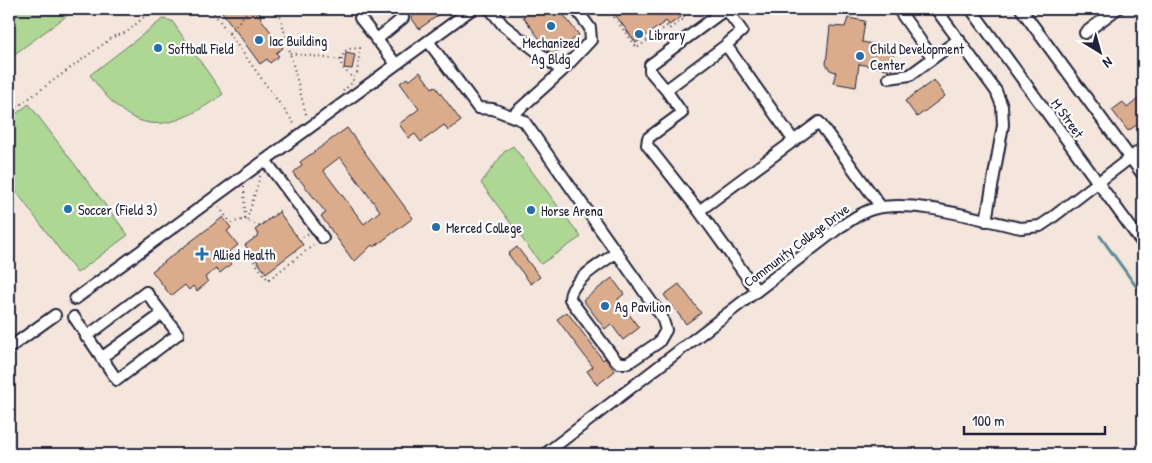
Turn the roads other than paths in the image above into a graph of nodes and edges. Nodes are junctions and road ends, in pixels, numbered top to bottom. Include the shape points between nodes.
1 (401, 9) edge
2 (472, 9) edge
3 (490, 9) edge
4 (576, 9) edge
5 (726, 9) edge
6 (898, 9) edge
7 (936, 9) edge
8 (971, 9) edge
9 (1021, 9) edge
10 (1117, 9) edge
11 (360, 18) dead end
12 (1085, 33) dead end
13 (376, 40) junction
14 (959, 40) junction
15 (428, 41) junction
16 (726, 45) junction
17 (932, 57) junction
18 (396, 64) junction
19 (562, 70) junction
20 (889, 78) dead end
21 (666, 90) junction
22 (513, 115) junction
23 (794, 141) junction
24 (1143, 148) edge
25 (1131, 158) junction
26 (264, 161) junction
27 (1143, 175) edge
28 (1099, 183) junction
29 (881, 207) junction
30 (699, 211) junction
31 (986, 221) junction
32 (323, 238) road end
33 (1143, 244) edge
34 (617, 252) junction
35 (757, 291) junction
36 (76, 299) dead end
37 (162, 314) junction
38 (55, 315) dead end
39 (74, 317) dead end
40 (86, 337) junction
41 (9, 348) edge
42 (101, 358) junction
43 (545, 454) edge

1 - 13 street via 403,18
2 - 15 street
3 - 19 street via 502,25
4 - 19 street via 590,28 591,40
5 - 16 street via 742,31
5 - 21 street via 650,65 650,72
6 - 17 street
7 - 14 street
8 - 28 street, M Street
9 - 25 street, M Street
10 - 12 street
11 - 13 street
13 - 18 street
14 - 17 street
14 - 31 street via 996,91 1002,106 1003,126
15 - 18 street
15 - 22 street via 478,108
16 - 21 street
16 - 23 street
17 - 20 street via 910,75
18 - 26 street
19 - 22 street
21 - 30 street via 682,113 648,138 647,145
22 - 34 street via 524,121
23 - 29 street via 820,122
23 - 30 street
24 - 25 street, Community College Drive
25 - 27 street, M Street
25 - 28 street, Community College Drive
26 - 32 street
26 - 36 street
28 - 31 street, Community College Drive via 1040,226 1021,228
28 - 33 street, M Street
29 - 31 street, Community College Drive via 922,208
29 - 35 street, Community College Drive via 862,213 840,227
30 - 35 street
34 - 34 street via 580,279 571,291 570,299 613,358 628,364 659,342 665,334 666,324
35 - 43 street, Community College Drive
37 - 40 street via 146,292
37 - 42 street
37 - 42 street via 178,334 117,380
38 - 41 street
39 - 40 street
40 - 42 street

